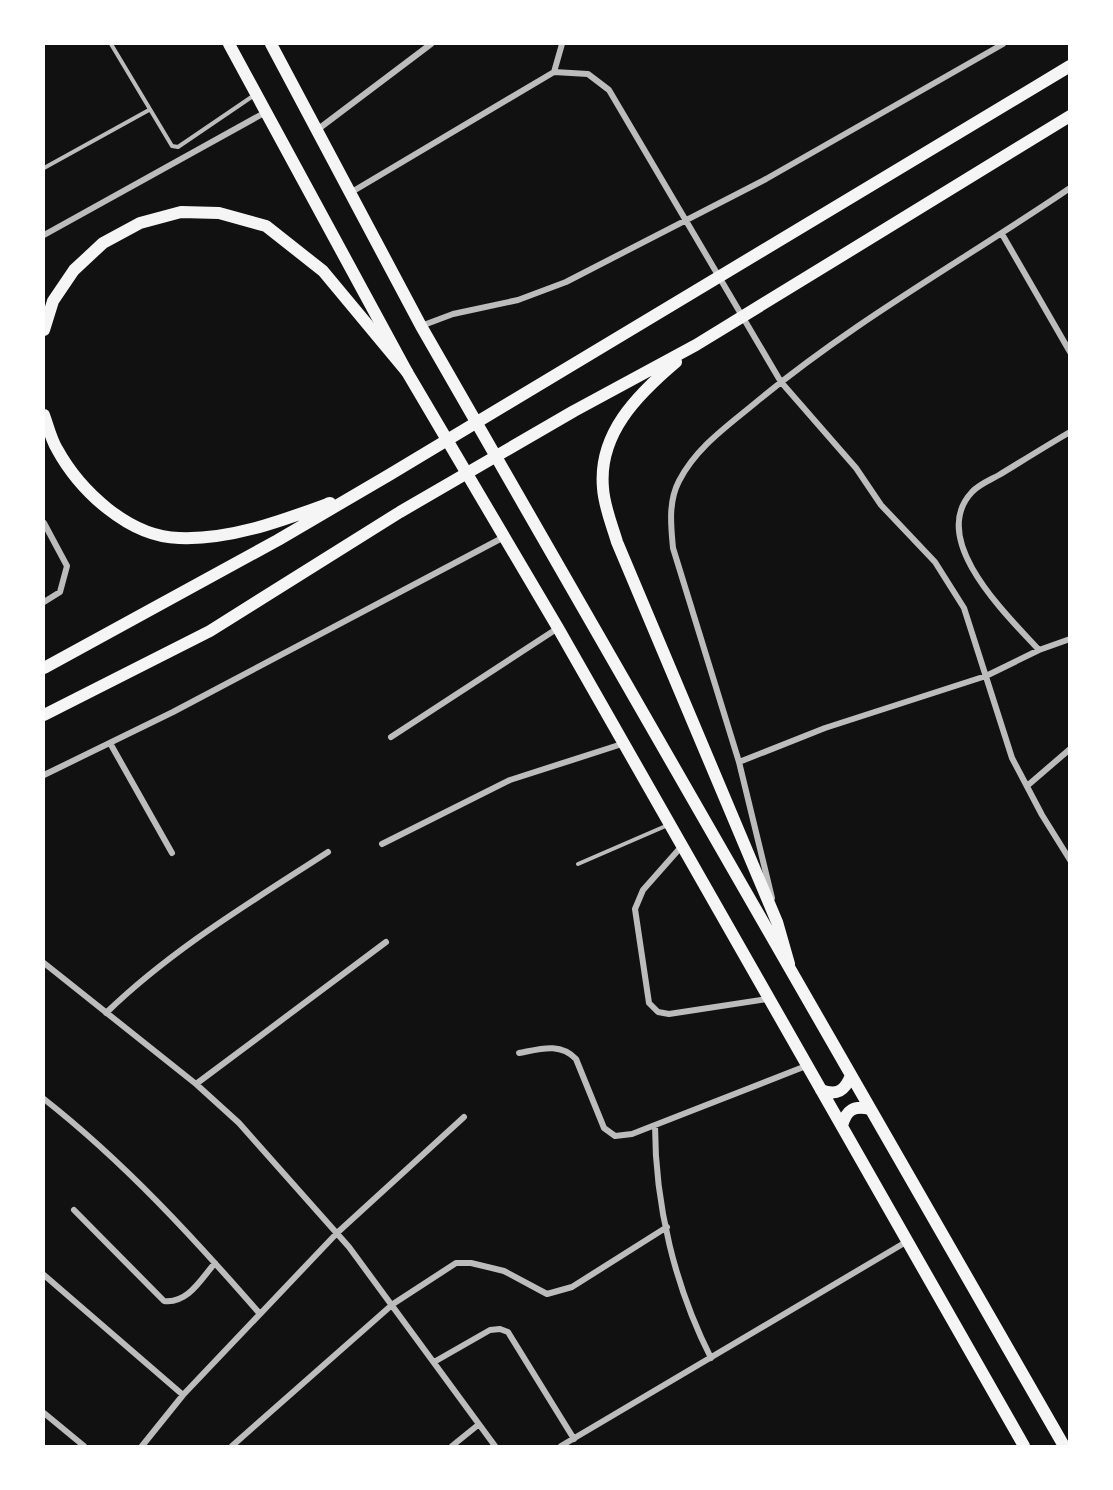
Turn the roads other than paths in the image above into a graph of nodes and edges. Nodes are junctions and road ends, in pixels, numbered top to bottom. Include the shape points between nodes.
1 (111, 44) edge
2 (229, 44) edge
3 (271, 44) edge
4 (431, 44) edge
5 (562, 44) edge
6 (1003, 44) edge
7 (1070, 66) edge
8 (554, 72) junction
9 (256, 94) junction
10 (149, 110) junction
11 (266, 112) junction
12 (1070, 116) edge
13 (317, 130) junction
14 (44, 168) edge
15 (1070, 188) edge
16 (350, 193) junction
17 (686, 221) junction
18 (1002, 234) junction
19 (44, 235) edge
20 (421, 326) junction
21 (44, 330) edge
22 (700, 343) junction
23 (1070, 352) edge
24 (407, 372) junction
25 (781, 382) junction
26 (44, 415) edge
27 (1070, 432) edge
28 (362, 491) junction
29 (44, 523) edge
30 (504, 537) junction
31 (44, 602) edge
32 (558, 628) junction
33 (1070, 639) edge
34 (1039, 650) junction
35 (44, 668) edge
36 (986, 676) junction
37 (44, 715) edge
38 (391, 736) dead end
39 (110, 742) junction
40 (622, 744) junction
41 (1070, 749) edge
42 (739, 762) junction
43 (44, 775) edge
44 (1027, 786) junction
45 (668, 825) junction
46 (382, 844) dead end
47 (681, 847) junction
48 (328, 852) dead end
49 (172, 853) dead end
50 (1070, 860) edge
51 (578, 864) dead end
52 (777, 922) junction
53 (386, 942) dead end
54 (44, 963) edge
55 (789, 964) junction
56 (767, 999) junction
57 (106, 1013) junction
58 (519, 1053) dead end
59 (806, 1066) junction
60 (851, 1075) junction
61 (196, 1084) junction
62 (821, 1090) junction
63 (44, 1099) edge
64 (870, 1109) junction
65 (464, 1117) dead end
66 (655, 1125) junction
67 (842, 1126) junction
68 (74, 1210) dead end
69 (667, 1227) junction
70 (337, 1233) junction
71 (906, 1242) junction
72 (215, 1263) junction
73 (44, 1275) edge
74 (393, 1304) junction
75 (260, 1314) junction
76 (711, 1358) junction
77 (434, 1362) junction
78 (183, 1395) junction
79 (44, 1413) edge
80 (478, 1425) junction
81 (574, 1439) junction
82 (84, 1446) edge
83 (142, 1446) edge
84 (232, 1446) edge
85 (452, 1446) edge
86 (495, 1446) edge
87 (561, 1446) edge
88 (1024, 1446) edge
89 (1064, 1446) edge

1 - 10 lane
2 - 9 main road
3 - 13 main road
4 - 13 street
5 - 8 street
6 - 17 street
7 - 28 main road
8 - 16 street
8 - 17 street via 588,74 609,90
9 - 10 lane via 178,147 169,145
9 - 11 main road
10 - 14 lane
11 - 19 street
11 - 24 main road
12 - 22 main road
13 - 16 main road
15 - 18 street
16 - 20 main road
17 - 20 street via 550,289
17 - 25 street
18 - 23 street
18 - 25 street via 856,326
20 - 55 main road
21 - 24 main road via 53,302 74,270 103,243 140,223 181,212 219,213 267,226 323,271
22 - 37 main road via 400,512 210,631
22 - 52 main road via 660,376 618,421 603,456 603,490 616,542
24 - 30 main road
25 - 36 street via 856,468 881,505 935,562 964,608
25 - 42 street via 699,450 677,483 670,514 673,548 683,586
26 - 28 main road via 57,449 80,483 110,510 144,530 177,538 230,535 280,522
27 - 34 street via 972,491 962,507 958,534 973,571 989,595
28 - 35 main road
29 - 31 street via 67,566 60,592
30 - 32 main road
30 - 39 street
32 - 38 street
32 - 40 main road
33 - 34 street
34 - 36 street
36 - 42 street via 825,728
36 - 44 street via 1012,758
39 - 43 street
39 - 49 street
40 - 45 main road
40 - 46 street via 510,780
41 - 44 street
42 - 52 street
44 - 50 street
45 - 47 main road
45 - 51 lane
47 - 56 main road
47 - 56 street via 643,890 635,909 649,1003 658,1012 669,1014
48 - 57 street via 218,923 140,980
52 - 55 main road
53 - 61 street
54 - 57 street
55 - 60 main road
56 - 59 main road
57 - 61 street
58 - 66 street via 554,1047 568,1051 576,1059 604,1128 615,1136
59 - 62 main road
59 - 66 street
60 - 62 main road via 841,1091
60 - 64 main road
61 - 70 street via 239,1123
62 - 67 main road
63 - 72 street via 85,1131
64 - 67 main road via 850,1110
64 - 89 main road
65 - 70 street
66 - 69 street
67 - 71 main road
68 - 72 street via 164,1301 174,1302 187,1296
69 - 74 street via 572,1287 547,1294 504,1271 456,1263
69 - 76 street via 678,1281
70 - 74 street
70 - 75 street
71 - 76 street
71 - 88 main road
72 - 75 street
73 - 78 street
74 - 77 street
74 - 84 street
75 - 78 street
76 - 81 street
77 - 80 street
77 - 81 street via 490,1330 508,1332
78 - 83 street
79 - 82 street
80 - 85 street
80 - 86 street
81 - 87 street

